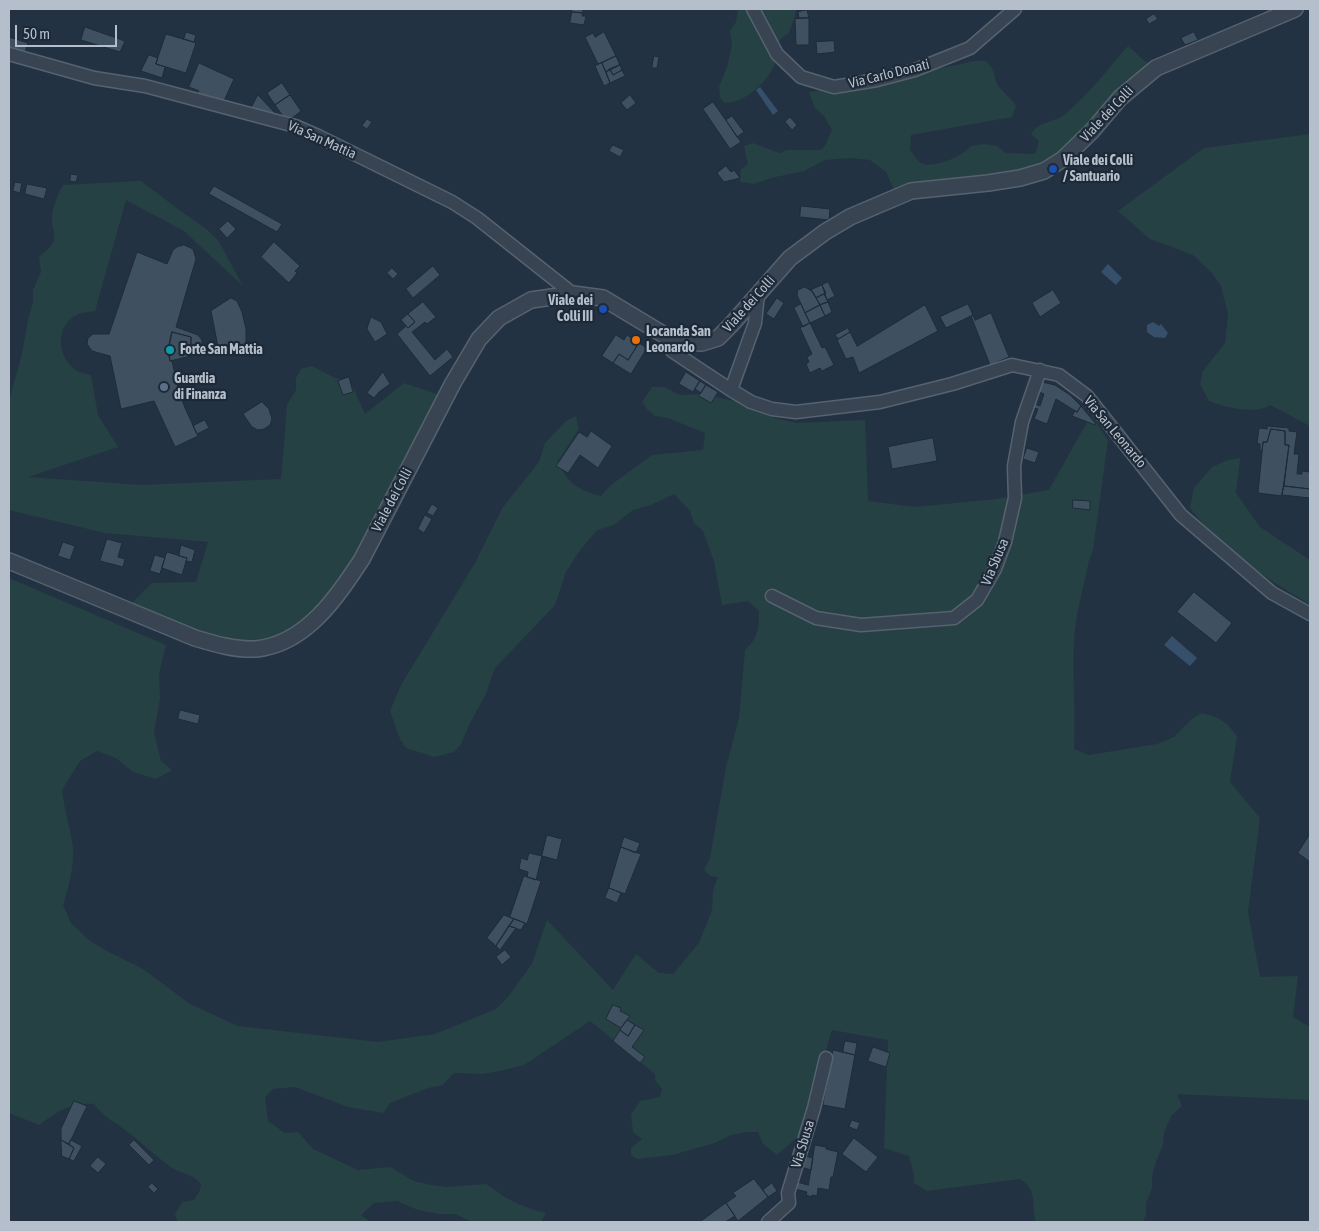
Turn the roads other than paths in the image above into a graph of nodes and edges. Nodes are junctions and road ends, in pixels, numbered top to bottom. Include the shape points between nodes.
1 (753, 9) edge
2 (1015, 9) edge
3 (1295, 9) edge
4 (9, 54) edge
5 (573, 294) junction
6 (758, 294) junction
7 (666, 336) junction
8 (1040, 370) junction
9 (731, 390) junction
10 (9, 561) edge
11 (772, 596) dead end
12 (1310, 614) edge
13 (826, 1058) dead end
14 (768, 1222) edge

1 - 2 street, Via Carlo Donati via 777,54 801,78 834,87 916,70 970,48
3 - 6 street, Viale dei Colli via 1156,68 1120,98 1063,159 1044,171 988,183 911,191 878,204 833,227 790,258
4 - 5 street, Via San Mattia via 94,78 145,86 295,126 452,202
5 - 7 street, Viale dei Colli via 603,298
5 - 10 street, Viale dei Colli via 531,300 498,318 479,340 453,383 362,559 312,623 293,637 256,649 219,646
6 - 7 street, Viale dei Colli via 718,338 702,344
6 - 9 street via 755,323
7 - 9 street, Via San Leonardo via 672,352
8 - 9 street, Via San Leonardo via 1012,365 880,402 796,412 772,409
8 - 11 street, Via Sbusa via 1022,422 1014,466 1015,498 1005,542 995,569 977,600 954,618 861,625 816,618
8 - 12 street, Via San Leonardo via 1059,374 1087,396 1181,515 1272,593
13 - 14 street, Via Sbusa via 788,1193 789,1203

